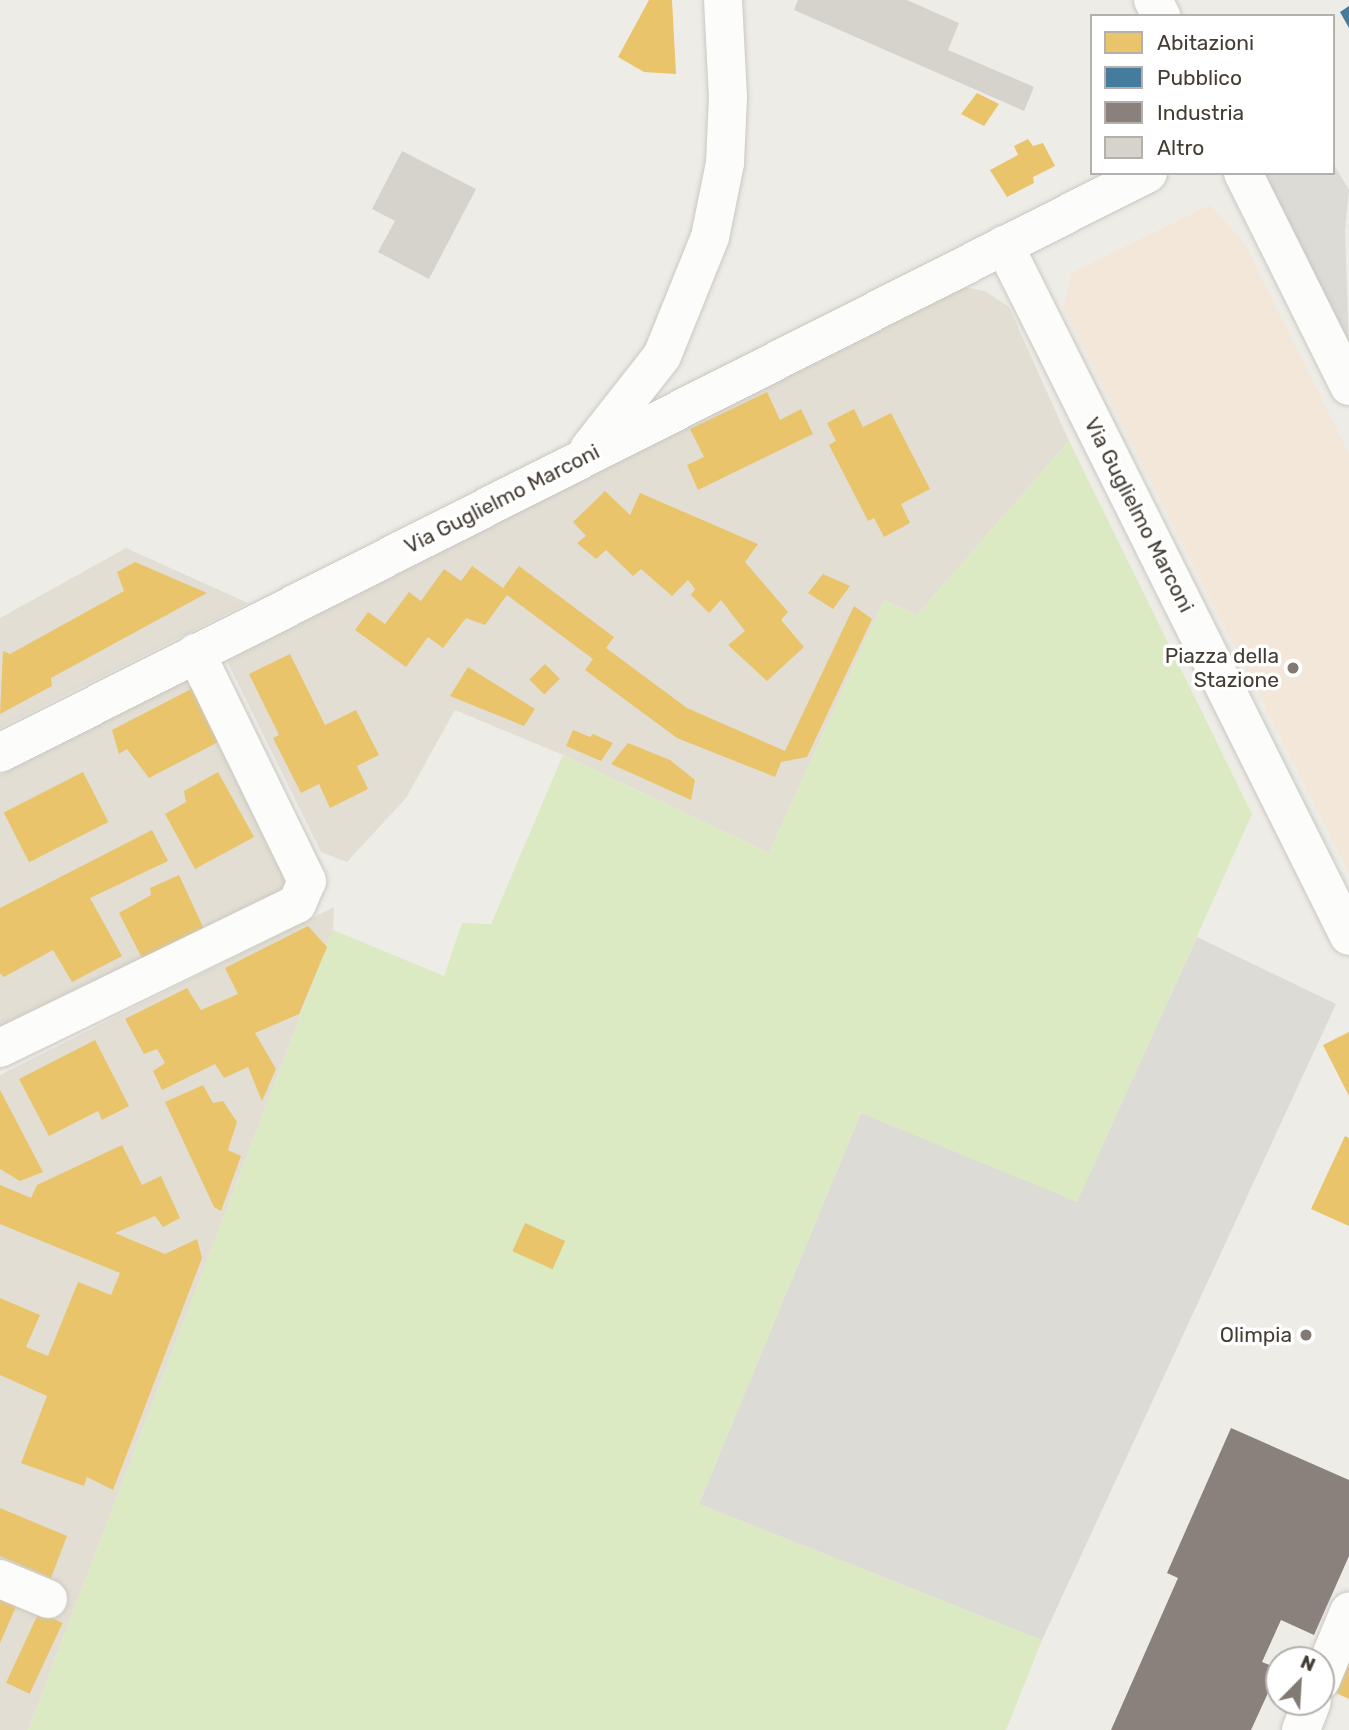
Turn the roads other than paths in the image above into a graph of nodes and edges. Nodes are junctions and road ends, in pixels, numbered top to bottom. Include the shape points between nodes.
1 (723, 0) edge
2 (1144, 175) edge
3 (1244, 175) edge
4 (1004, 245) junction
5 (1349, 386) edge
6 (581, 459) junction
7 (196, 653) junction
8 (0, 752) edge
9 (1349, 936) edge
10 (0, 1048) edge
11 (0, 1579) edge
12 (48, 1599) dead end
13 (1349, 1612) edge
14 (1335, 1646) edge

1 - 6 street via 725,163 702,262 663,356
2 - 4 street, Via Guglielmo Marconi
3 - 5 street
4 - 6 street, Via Guglielmo Marconi
4 - 9 street, Via Guglielmo Marconi
6 - 7 street, Via Guglielmo Marconi
7 - 8 street, Via Guglielmo Marconi
7 - 10 street via 307,881 296,904
11 - 12 street
13 - 14 street

